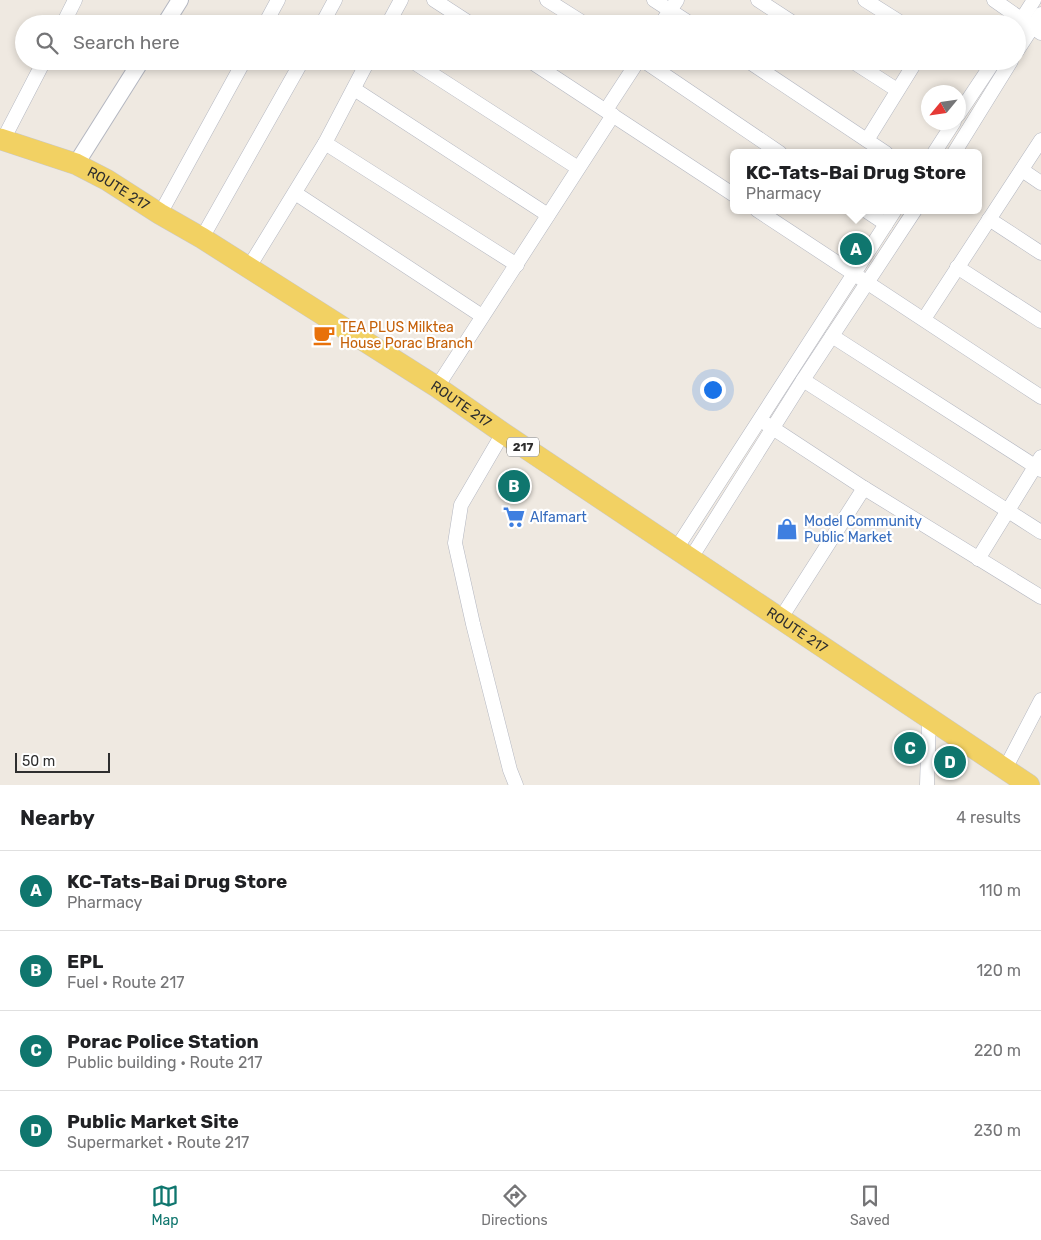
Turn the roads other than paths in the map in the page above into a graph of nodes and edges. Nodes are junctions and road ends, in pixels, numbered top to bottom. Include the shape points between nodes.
1 (75, 0) edge
2 (180, 0) edge
3 (278, 0) edge
4 (335, 0) edge
5 (401, 0) edge
6 (434, 0) edge
7 (547, 0) edge
8 (654, 0) edge
9 (758, 0) edge
10 (865, 0) edge
11 (994, 0) edge
12 (1034, 0) edge
13 (673, 5) edge
14 (1041, 14) edge
15 (68, 15) edge
16 (171, 15) edge
17 (270, 15) edge
18 (327, 15) edge
19 (393, 15) edge
20 (457, 15) edge
21 (571, 15) edge
22 (682, 15) edge
23 (781, 15) edge
24 (889, 15) edge
25 (1014, 15) edge
26 (1028, 26) edge
27 (39, 70) edge
28 (135, 70) edge
29 (239, 70) edge
30 (297, 70) edge
31 (364, 70) edge
32 (426, 70) edge
33 (544, 70) edge
34 (633, 70) edge
35 (657, 70) edge
36 (762, 70) edge
37 (866, 70) edge
38 (910, 70) edge
39 (988, 70) edge
40 (1005, 70) edge
41 (354, 89) junction
42 (897, 90) junction
43 (966, 103) edge
44 (609, 112) junction
45 (949, 130) edge
46 (2, 140) edge
47 (867, 140) junction
48 (1041, 140) edge
49 (325, 143) junction
50 (774, 149) edge
51 (880, 149) edge
52 (937, 149) edge
53 (956, 149) edge
54 (76, 164) junction
55 (578, 168) junction
56 (1022, 170) junction
57 (1041, 183) edge
58 (730, 192) edge
59 (294, 193) junction
60 (160, 214) junction
61 (763, 214) edge
62 (872, 214) edge
63 (892, 214) edge
64 (912, 214) edge
65 (548, 215) junction
66 (989, 219) junction
67 (886, 224) junction
68 (202, 238) junction
69 (1041, 253) edge
70 (516, 265) junction
71 (249, 267) junction
72 (957, 267) junction
73 (853, 274) junction
74 (866, 283) junction
75 (482, 316) junction
76 (924, 319) junction
77 (1041, 321) edge
78 (832, 336) junction
79 (803, 380) junction
80 (437, 387) junction
81 (1041, 397) edge
82 (759, 420) junction
83 (772, 428) junction
84 (503, 433) junction
85 (1039, 464) edge
86 (864, 488) junction
87 (1007, 511) junction
88 (1041, 532) edge
89 (684, 553) junction
90 (978, 559) junction
91 (1041, 597) edge
92 (781, 618) junction
93 (1041, 700) edge
94 (929, 717) junction
95 (1005, 769) junction
96 (516, 785) edge
97 (926, 785) edge
98 (1029, 785) edge

1 - 15 street
2 - 16 street
3 - 17 street
4 - 18 street
5 - 19 street
6 - 20 street
7 - 21 street
8 - 13 street
9 - 23 street
10 - 24 street
11 - 25 street
12 - 26 street
13 - 22 street
14 - 26 street
27 - 46 street
28 - 54 street
29 - 60 street
30 - 68 street
31 - 41 street
32 - 55 street
33 - 44 street
34 - 44 street
35 - 50 street
36 - 47 street
37 - 42 street
38 - 42 street
39 - 43 street
40 - 53 street
41 - 49 street
41 - 65 street
42 - 47 street
44 - 55 street
44 - 58 street
45 - 52 street
46 - 54 main road, ROUTE 217 / 217
47 - 51 street
48 - 56 street
49 - 59 street
49 - 70 street
54 - 60 main road, ROUTE 217 / 217
55 - 65 street
56 - 57 street
56 - 66 street
59 - 71 street
59 - 75 street
60 - 68 main road, ROUTE 217 / 217
61 - 73 street
62 - 67 street
63 - 67 street
64 - 74 street
65 - 70 street
66 - 69 street
66 - 72 street
67 - 73 street
68 - 71 main road, ROUTE 217 / 217
70 - 75 street
71 - 80 main road, ROUTE 217 / 217
72 - 76 street
72 - 77 street
73 - 74 street
73 - 82 street
74 - 76 street
74 - 78 street
75 - 80 street
76 - 81 street
78 - 79 street
78 - 85 street
79 - 83 street
79 - 87 street
80 - 84 main road, ROUTE 217 / 217
82 - 83 street
82 - 89 street
83 - 86 street
83 - 89 street
84 - 89 main road, ROUTE 217 / 217
84 - 96 street via 461,505 455,543
85 - 87 street
86 - 90 street
86 - 92 street
87 - 88 street
87 - 90 street
89 - 92 main road, ROUTE 217 / 217
90 - 91 street
92 - 94 main road, ROUTE 217 / 217
93 - 95 street
94 - 95 main road, ROUTE 217 / 217
94 - 97 street
95 - 98 main road, ROUTE 217 / 217

